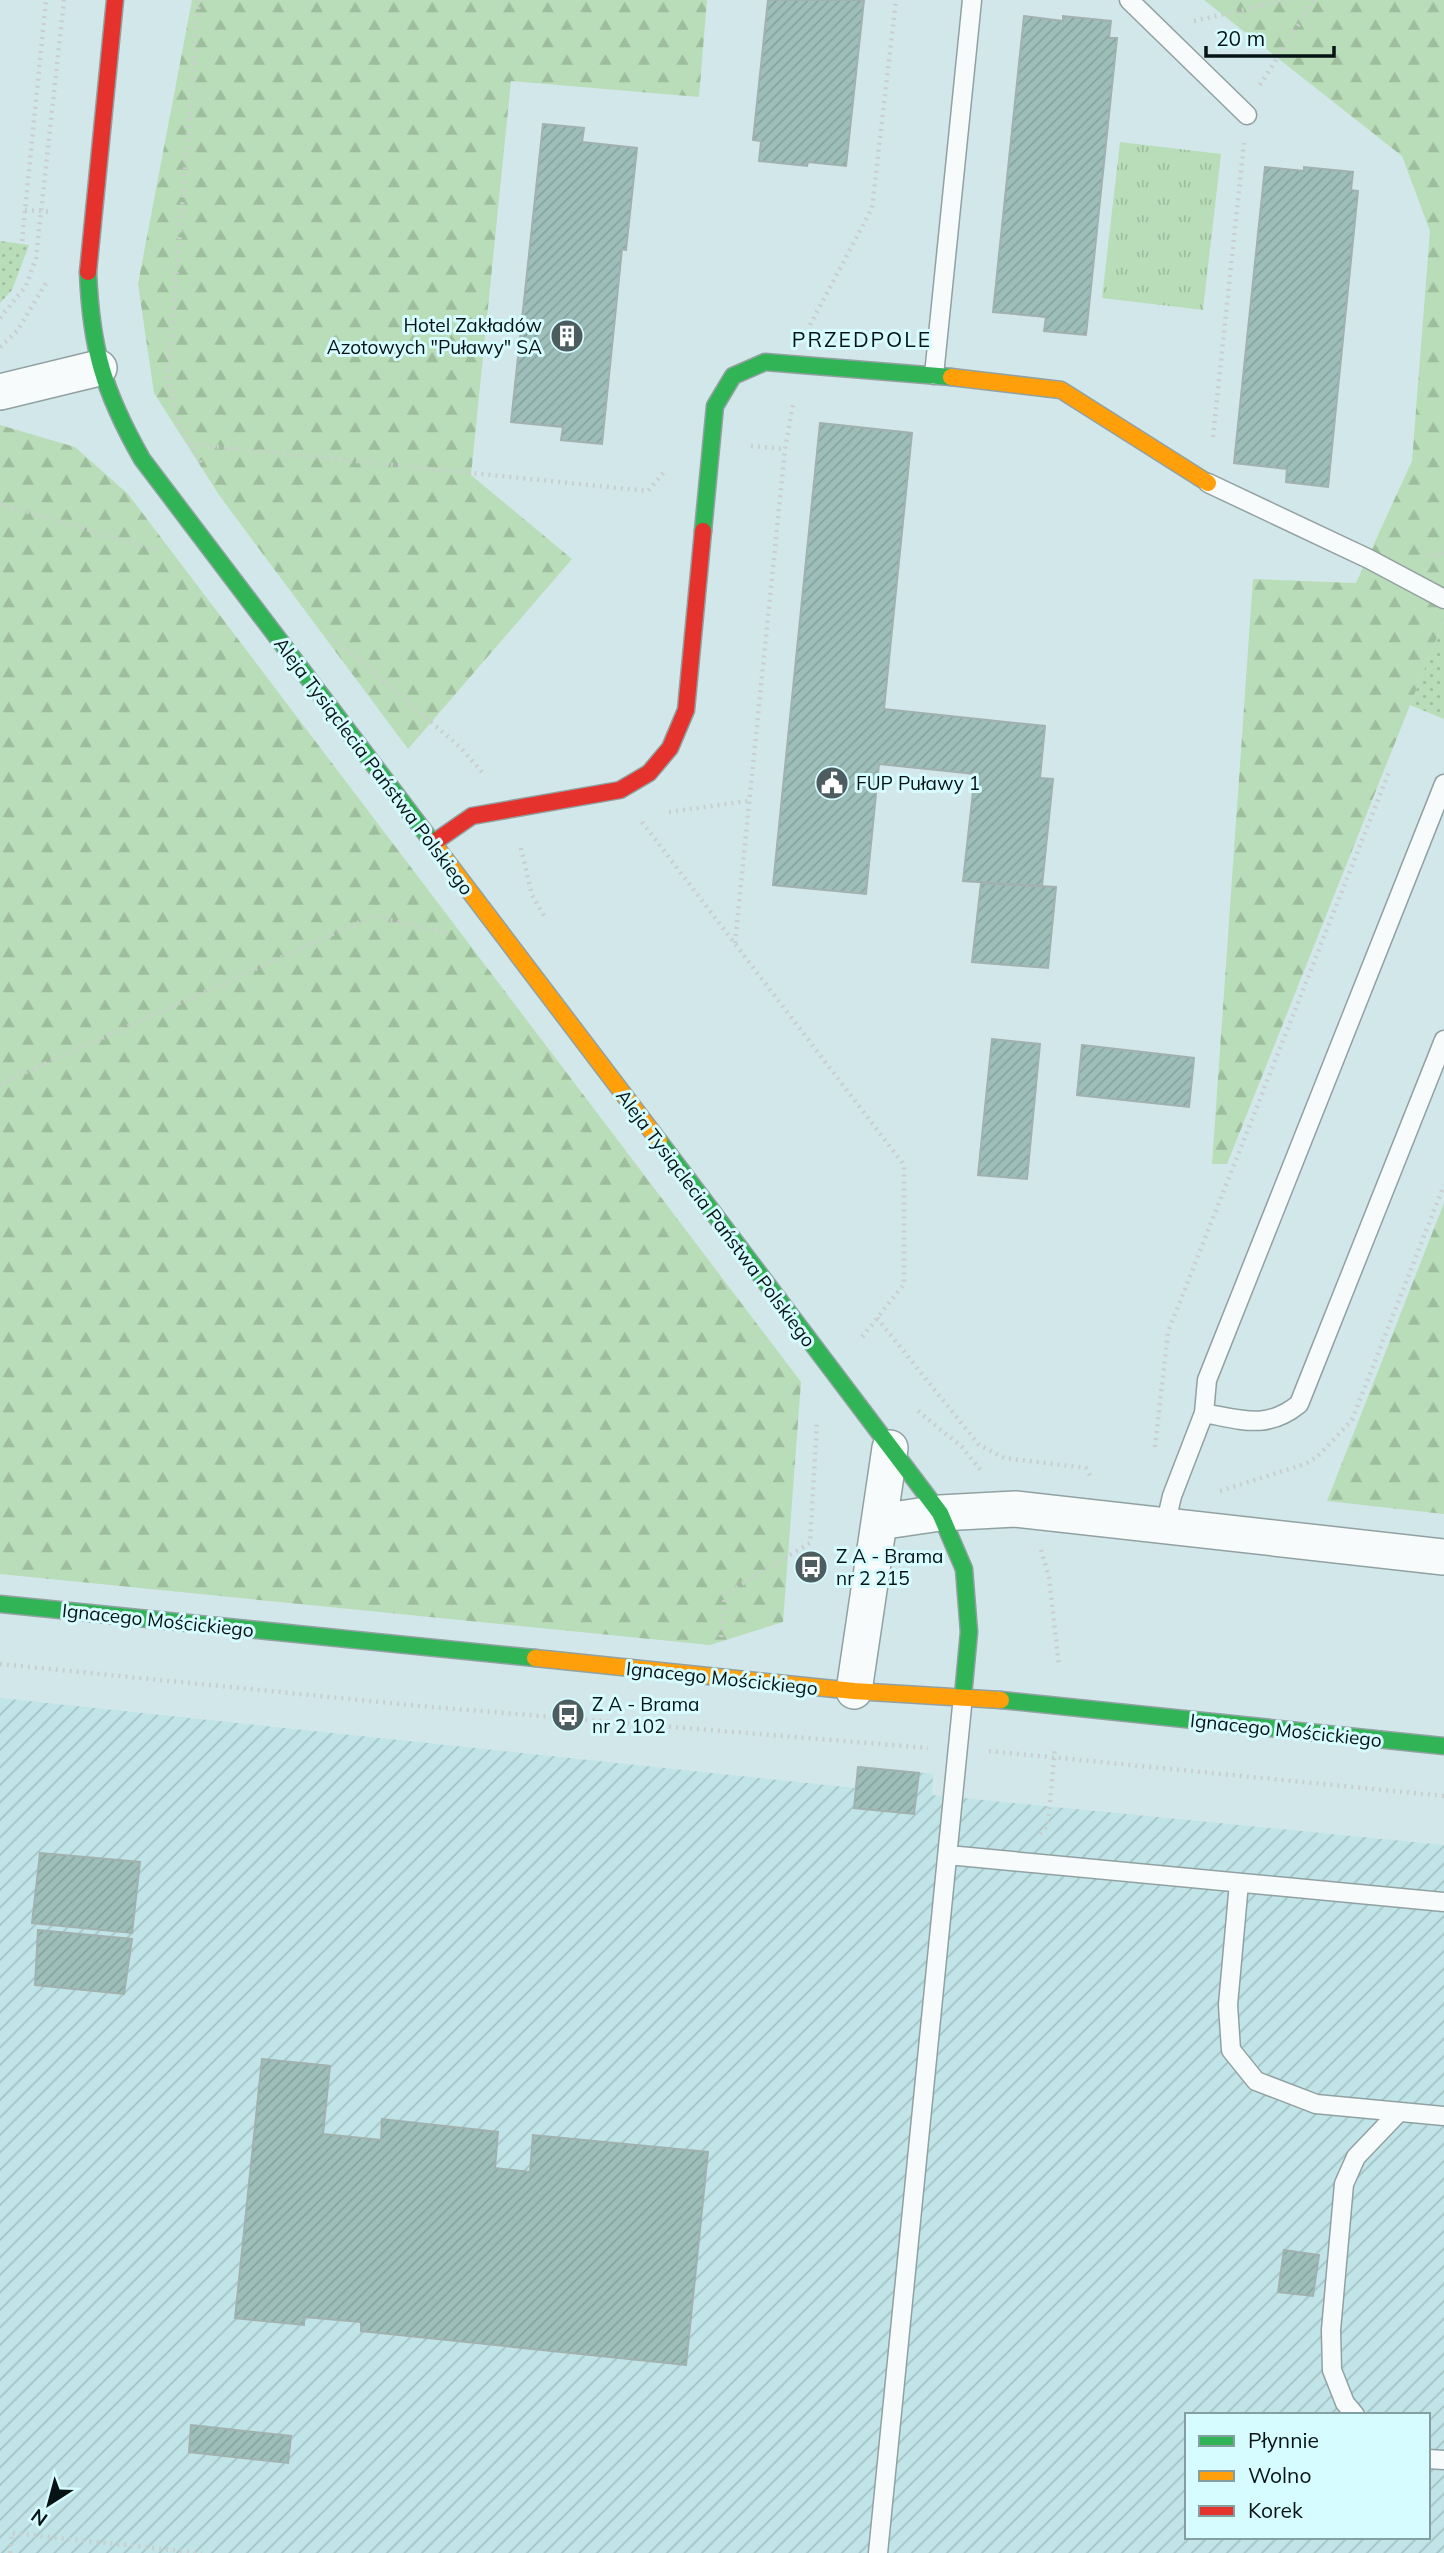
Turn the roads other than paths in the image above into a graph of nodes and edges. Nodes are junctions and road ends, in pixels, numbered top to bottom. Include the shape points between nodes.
1 (115, 0) edge
2 (972, 0) edge
3 (1129, 0) edge
4 (1247, 115) road end
5 (99, 368) junction
6 (934, 375) junction
7 (0, 392) edge
8 (1208, 483) joint
9 (1444, 599) edge
10 (1444, 784) edge
11 (433, 843) junction
12 (1444, 1040) edge
13 (1204, 1413) junction
14 (890, 1448) junction
15 (940, 1513) junction
16 (879, 1522) junction
17 (1165, 1526) junction
18 (1444, 1557) edge
19 (0, 1604) edge
20 (854, 1691) junction
21 (963, 1696) junction
22 (1444, 1746) edge
23 (948, 1855) junction
24 (1239, 1883) junction
25 (1444, 1902) edge
26 (1399, 2112) junction
27 (1444, 2116) edge
28 (1353, 2413) edge
29 (878, 2553) edge

1 - 5 street, Aleja Tysiąclecia Państwa Polskiego via 88,262 90,318
2 - 6 lane
3 - 4 lane
5 - 7 street
5 - 11 street, Aleja Tysiąclecia Państwa Polskiego via 118,417 142,459
6 - 8 street via 1061,390
6 - 11 street via 765,362 733,376 715,406 686,710 670,748 649,773 620,790 472,816
8 - 9 lane
10 - 13 lane via 1207,1380
11 - 14 street, Aleja Tysiąclecia Państwa Polskiego
12 - 13 lane via 1299,1405 1284,1417 1256,1423
13 - 17 lane
14 - 15 street, Aleja Tysiąclecia Państwa Polskiego
14 - 16 street
15 - 16 street
15 - 17 street via 1015,1509
15 - 21 street, Aleja Tysiąclecia Państwa Polskiego via 964,1569 969,1632
16 - 20 street
17 - 18 street
19 - 20 street, Ignacego Mościckiego
20 - 21 street, Ignacego Mościckiego
21 - 22 street, Ignacego Mościckiego
21 - 23 lane
23 - 24 lane
23 - 29 lane
24 - 25 lane
24 - 26 lane via 1228,2005 1231,2050 1256,2081 1316,2104
26 - 27 lane
26 - 28 lane via 1356,2157 1344,2184 1331,2330 1332,2370

